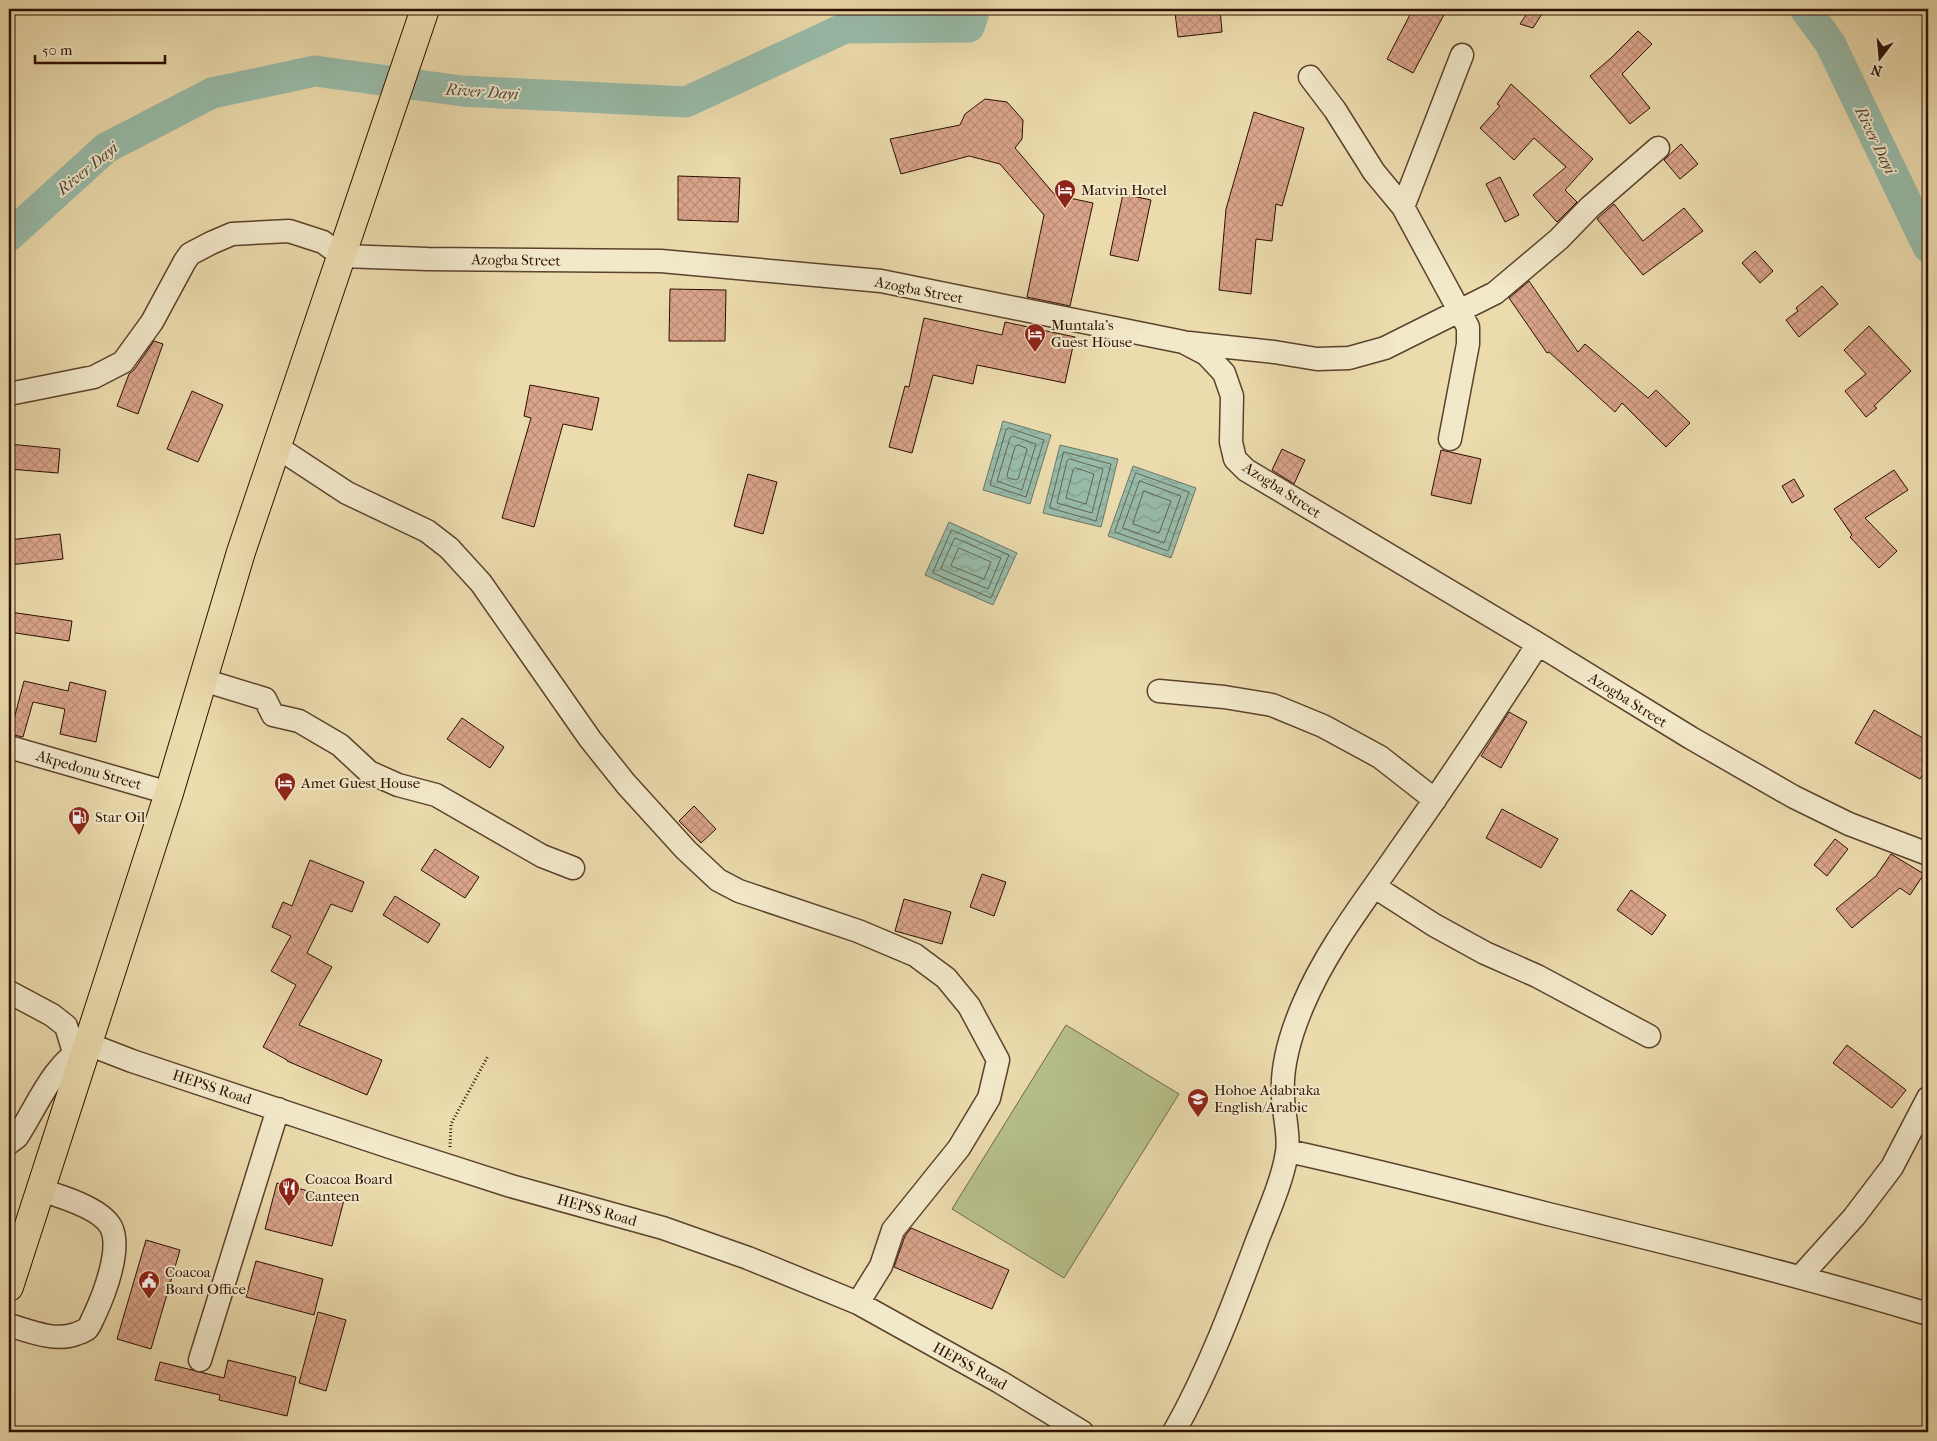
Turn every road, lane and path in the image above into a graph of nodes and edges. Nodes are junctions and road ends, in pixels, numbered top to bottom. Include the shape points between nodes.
1 (425, 9) edge
2 (1462, 55) dead end
3 (1310, 77) dead end
4 (1658, 148) dead end
5 (1403, 207) junction
6 (342, 256) junction
7 (1459, 311) junction
8 (1183, 342) junction
9 (9, 394) edge
10 (1450, 440) dead end
11 (277, 447) junction
12 (1538, 644) junction
13 (203, 680) junction
14 (1160, 691) dead end
15 (9, 747) edge
16 (169, 793) junction
17 (1435, 800) junction
18 (1928, 854) edge
19 (573, 868) dead end
20 (1375, 886) junction
21 (9, 992) edge
22 (1649, 1036) dead end
23 (81, 1048) junction
24 (488, 1056) dead end
25 (1928, 1098) edge
26 (278, 1109) junction
27 (9, 1143) edge
28 (1288, 1151) junction
29 (449, 1166) junction
30 (40, 1190) junction
31 (1800, 1277) junction
32 (9, 1287) edge
33 (858, 1303) junction
34 (1928, 1314) edge
35 (9, 1325) edge
36 (200, 1360) dead end
37 (1082, 1432) edge
38 (1174, 1432) edge

1 - 6 highway
2 - 5 street
3 - 5 street via 1374,172
4 - 7 street via 1527,267 1495,293
5 - 7 street
6 - 8 street, Azogba Street via 661,262 881,281
6 - 9 street via 323,242 289,232 232,234 190,254 152,322 123,362 94,377
6 - 11 highway
7 - 8 street via 1385,348 1349,358 1317,359
7 - 10 street via 1469,337
8 - 12 street, Azogba Street via 1206,354 1224,373 1232,396 1231,442 1235,458 1246,470
11 - 13 highway
11 - 33 street via 347,493 427,531 449,548 481,583 590,740 686,850 718,880 739,891 915,954 946,978 969,1006 998,1060 989,1098 959,1148 893,1230 881,1266
12 - 17 street
12 - 18 street, Azogba Street via 1690,738 1794,797 1849,824
13 - 16 highway
13 - 19 street via 265,699 273,715 299,721 340,745 369,772 398,785 436,795 542,856
14 - 17 street via 1272,705 1323,726 1380,757
15 - 16 street, Akpedonu Street
16 - 23 highway
17 - 20 street
20 - 22 street via 1434,925 1485,953 1537,976
20 - 28 street via 1346,924 1320,969 1294,1028 1284,1062 1282,1094
21 - 23 street via 52,1015 66,1026
23 - 26 street, HEPSS Road via 132,1061
23 - 27 street via 48,1083 17,1137
23 - 30 highway
24 - 29 path via 451,1124
25 - 31 street via 1892,1167 1854,1217
26 - 29 street, HEPSS Road
26 - 36 street
28 - 31 street
28 - 38 street via 1235,1299 1191,1402
29 - 33 street, HEPSS Road via 663,1228 748,1258
30 - 32 highway
30 - 35 street via 80,1203 110,1226 113,1261 103,1297 88,1328 63,1337
31 - 34 street
33 - 37 street, HEPSS Road

